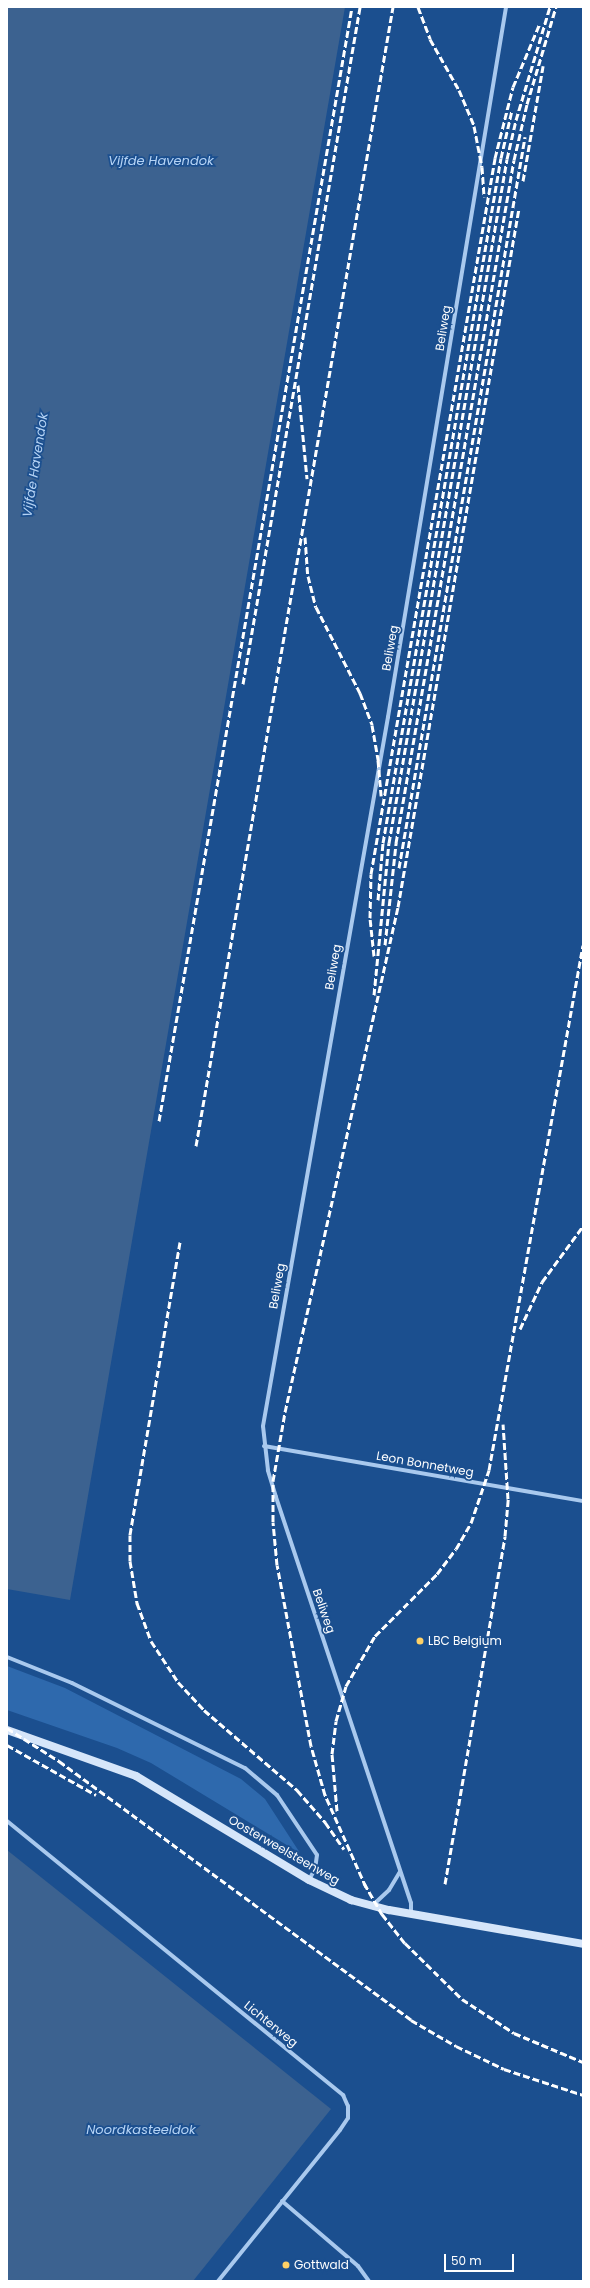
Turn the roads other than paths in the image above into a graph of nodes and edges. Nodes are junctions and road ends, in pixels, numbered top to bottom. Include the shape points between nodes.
1 (506, 7) edge
2 (264, 1446) junction
3 (583, 1501) edge
4 (7, 1657) edge
5 (9, 1732) edge
6 (7, 1821) edge
7 (400, 1871) junction
8 (309, 1880) junction
9 (372, 1906) junction
10 (411, 1914) junction
11 (583, 1944) edge
12 (282, 2201) junction
13 (218, 2281) edge
14 (369, 2281) edge

1 - 2 street, Beliweg via 391,702 264,1418
2 - 3 street, Leon Bonnetweg
2 - 7 street, Beliweg via 276,1496
4 - 8 street via 72,1682 245,1768 278,1795 317,1855 315,1869
5 - 8 main road, Oosterweelsteenweg via 102,1762 136,1776
6 - 12 street, Lichterweg via 343,2095 348,2106 348,2118
7 - 9 street via 389,1890
7 - 10 street, Beliweg via 411,1903
8 - 9 main road, Oosterweelsteenweg via 347,1898
9 - 10 main road, Oosterweelsteenweg
10 - 11 main road, Oosterweelsteenweg
12 - 13 street, Lichterweg
12 - 14 street via 358,2266

